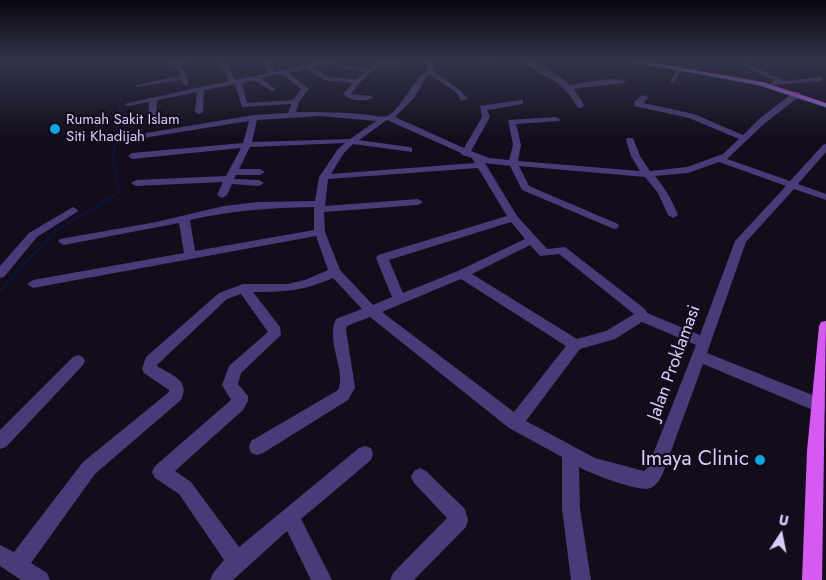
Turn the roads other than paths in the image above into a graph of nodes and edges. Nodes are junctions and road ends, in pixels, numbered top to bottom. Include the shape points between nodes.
1 (187, 87) edge
2 (213, 87) edge
3 (237, 87) edge
4 (269, 87) edge
5 (303, 87) edge
6 (354, 87) edge
7 (417, 87) edge
8 (452, 87) edge
9 (570, 87) edge
10 (773, 87) edge
11 (788, 87) edge
12 (272, 89) dead end
13 (200, 90) junction
14 (188, 92) junction
15 (797, 94) junction
16 (645, 97) dead end
17 (369, 98) dead end
18 (824, 98) edge
19 (153, 99) junction
20 (464, 99) dead end
21 (812, 99) junction
22 (295, 102) junction
23 (520, 102) dead end
24 (128, 104) dead end
25 (826, 105) edge
26 (581, 106) dead end
27 (199, 112) dead end
28 (291, 116) junction
29 (254, 117) junction
30 (385, 119) junction
31 (556, 119) dead end
32 (152, 122) dead end
33 (137, 137) dead end
34 (743, 138) junction
35 (630, 140) dead end
36 (352, 141) junction
37 (247, 145) junction
38 (826, 146) edge
39 (409, 150) dead end
40 (132, 156) dead end
41 (474, 158) junction
42 (720, 159) junction
43 (513, 163) junction
44 (260, 172) dead end
45 (647, 174) junction
46 (324, 177) junction
47 (230, 178) junction
48 (136, 183) dead end
49 (260, 183) dead end
50 (791, 184) junction
51 (222, 195) dead end
52 (826, 197) edge
53 (418, 202) dead end
54 (320, 207) junction
55 (73, 210) dead end
56 (673, 214) dead end
57 (184, 218) junction
58 (513, 218) junction
59 (614, 226) dead end
60 (320, 232) junction
61 (532, 240) junction
62 (64, 241) dead end
63 (190, 254) junction
64 (335, 272) junction
65 (0, 274) edge
66 (462, 274) junction
67 (33, 284) dead end
68 (243, 288) junction
69 (399, 299) junction
70 (370, 310) junction
71 (641, 316) junction
72 (826, 326) edge
73 (575, 345) junction
74 (702, 349) junction
75 (78, 361) dead end
76 (819, 405) junction
77 (515, 423) junction
78 (0, 442) edge
79 (257, 448) dead end
80 (570, 453) junction
81 (365, 454) dead end
82 (420, 477) dead end
83 (290, 516) junction
84 (9, 560) edge
85 (238, 562) junction
86 (40, 580) edge
87 (220, 580) edge
88 (322, 580) edge
89 (400, 580) edge
90 (581, 580) edge
91 (812, 580) edge

1 - 14 street
2 - 13 street
3 - 22 street via 244,103
4 - 12 street
5 - 22 street via 305,89
6 - 17 street via 347,96
7 - 30 street
8 - 20 street
9 - 26 street
10 - 15 main road
11 - 18 main road
13 - 14 street
13 - 27 street
14 - 19 street
15 - 21 main road
15 - 34 street
16 - 34 street via 636,104 691,116
18 - 21 main road
19 - 24 street
19 - 32 street
21 - 25 main road
22 - 28 street
23 - 41 street via 483,108 486,117
28 - 29 street
28 - 30 street via 344,114
29 - 33 street
29 - 37 street
30 - 36 street
30 - 41 street
31 - 43 street via 511,122 518,145
34 - 42 street
35 - 45 street via 633,154
36 - 37 street
36 - 39 street
36 - 46 street
37 - 40 street
37 - 47 street
38 - 50 street, Jalan Proklamasi
41 - 43 street
41 - 46 street
41 - 58 street
42 - 45 street via 688,170
42 - 50 street
43 - 45 street
43 - 59 street via 525,188
44 - 47 street
45 - 56 street via 663,194
46 - 54 street
47 - 48 street
47 - 49 street
47 - 51 street
50 - 52 street
50 - 74 street, Jalan Proklamasi via 740,241
53 - 54 street
54 - 57 street via 257,205
54 - 60 street
55 - 65 street via 33,236
57 - 62 street
57 - 63 street
58 - 61 street
58 - 69 street via 382,258
60 - 63 street
60 - 64 street
61 - 66 street
61 - 71 street via 544,252 561,250
63 - 67 street
64 - 68 street via 308,284 288,288
64 - 70 street, Jalan Proklamasi
66 - 69 street
66 - 73 street
68 - 84 street via 224,296 151,361 149,369 178,387 176,395 88,468
68 - 85 street via 275,331 274,335 234,370 230,385 240,396 237,405 160,472 185,488
69 - 70 street
70 - 77 street, Jalan Proklamasi
70 - 79 street via 344,321 339,327 347,381 343,394
71 - 73 street via 610,335
71 - 74 street
72 - 76 main road
73 - 77 street
74 - 76 street
74 - 80 street, Jalan Proklamasi via 654,473 647,480 592,465
75 - 78 street
76 - 91 main road
77 - 80 street, Jalan Proklamasi
80 - 90 street via 571,509
81 - 83 street
82 - 89 street via 460,520
83 - 85 street
83 - 88 street
84 - 86 street
85 - 87 street

